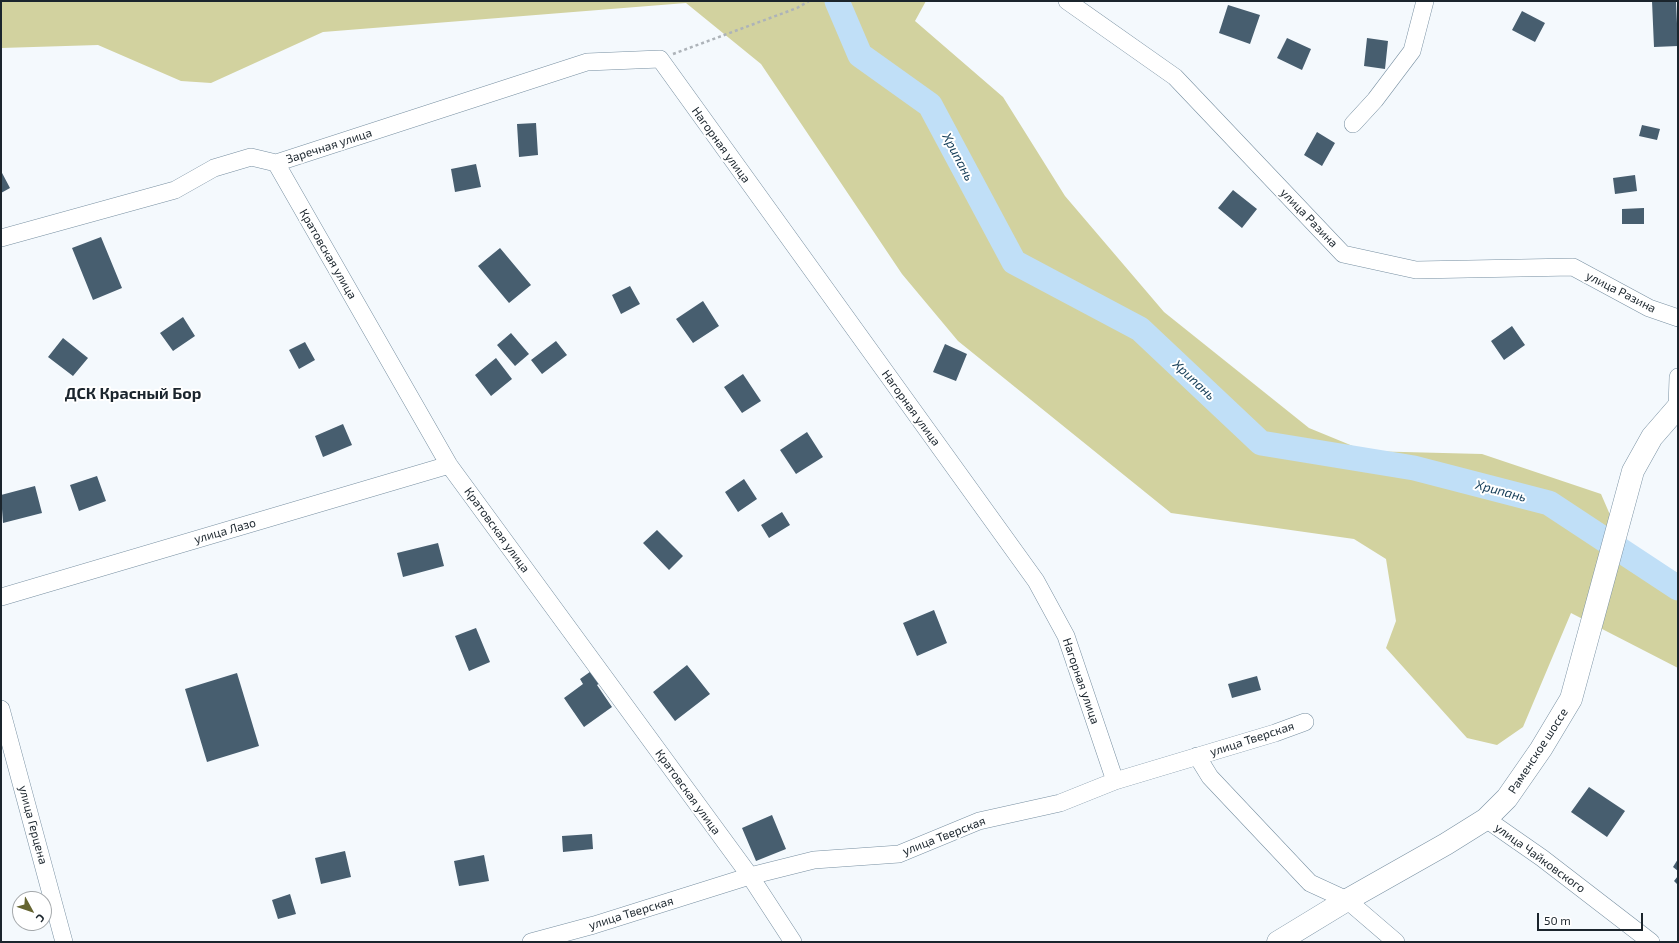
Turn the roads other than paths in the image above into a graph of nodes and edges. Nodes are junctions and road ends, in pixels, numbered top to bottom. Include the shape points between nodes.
1 (1067, 1) edge
2 (1425, 1) edge
3 (660, 59) joint
4 (1353, 124) dead end
5 (276, 163) junction
6 (1, 238) edge
7 (1678, 318) edge
8 (1678, 377) edge
9 (1678, 408) edge
10 (449, 465) junction
11 (1, 597) edge
12 (1, 709) edge
13 (1306, 722) dead end
14 (1197, 756) junction
15 (1115, 781) junction
16 (1486, 819) junction
17 (750, 876) junction
18 (1347, 900) junction
19 (64, 942) edge
20 (532, 942) edge
21 (793, 942) edge
22 (1278, 942) edge
23 (1396, 942) edge
24 (1651, 942) edge

1 - 7 street, улица Разина via 1175,77 1343,254 1416,270 1573,267 1649,308
2 - 4 street via 1412,51 1375,100
3 - 5 street, Заречная улица via 587,62
3 - 15 street, Нагорная улица via 1036,581 1066,636
5 - 6 street, Заречная улица via 251,157 214,168 175,190
5 - 10 street, Кратовская улица
8 - 9 street
9 - 16 main road, Раменское шоссе via 1652,437 1633,471 1571,699 1507,798
10 - 11 street, улица Лазо
10 - 17 street, Кратовская улица
12 - 19 street, улица Герцена
13 - 14 street, улица Тверская
14 - 15 street, улица Тверская
14 - 18 street via 1210,777 1310,883
15 - 17 street, улица Тверская via 1060,803 979,822 899,854 814,860
16 - 18 main road, Раменское шоссе
16 - 24 street, улица Чайковского via 1542,858
17 - 20 street, улица Тверская
17 - 21 street, Кратовская улица
18 - 22 main road, Раменское шоссе
18 - 23 street

